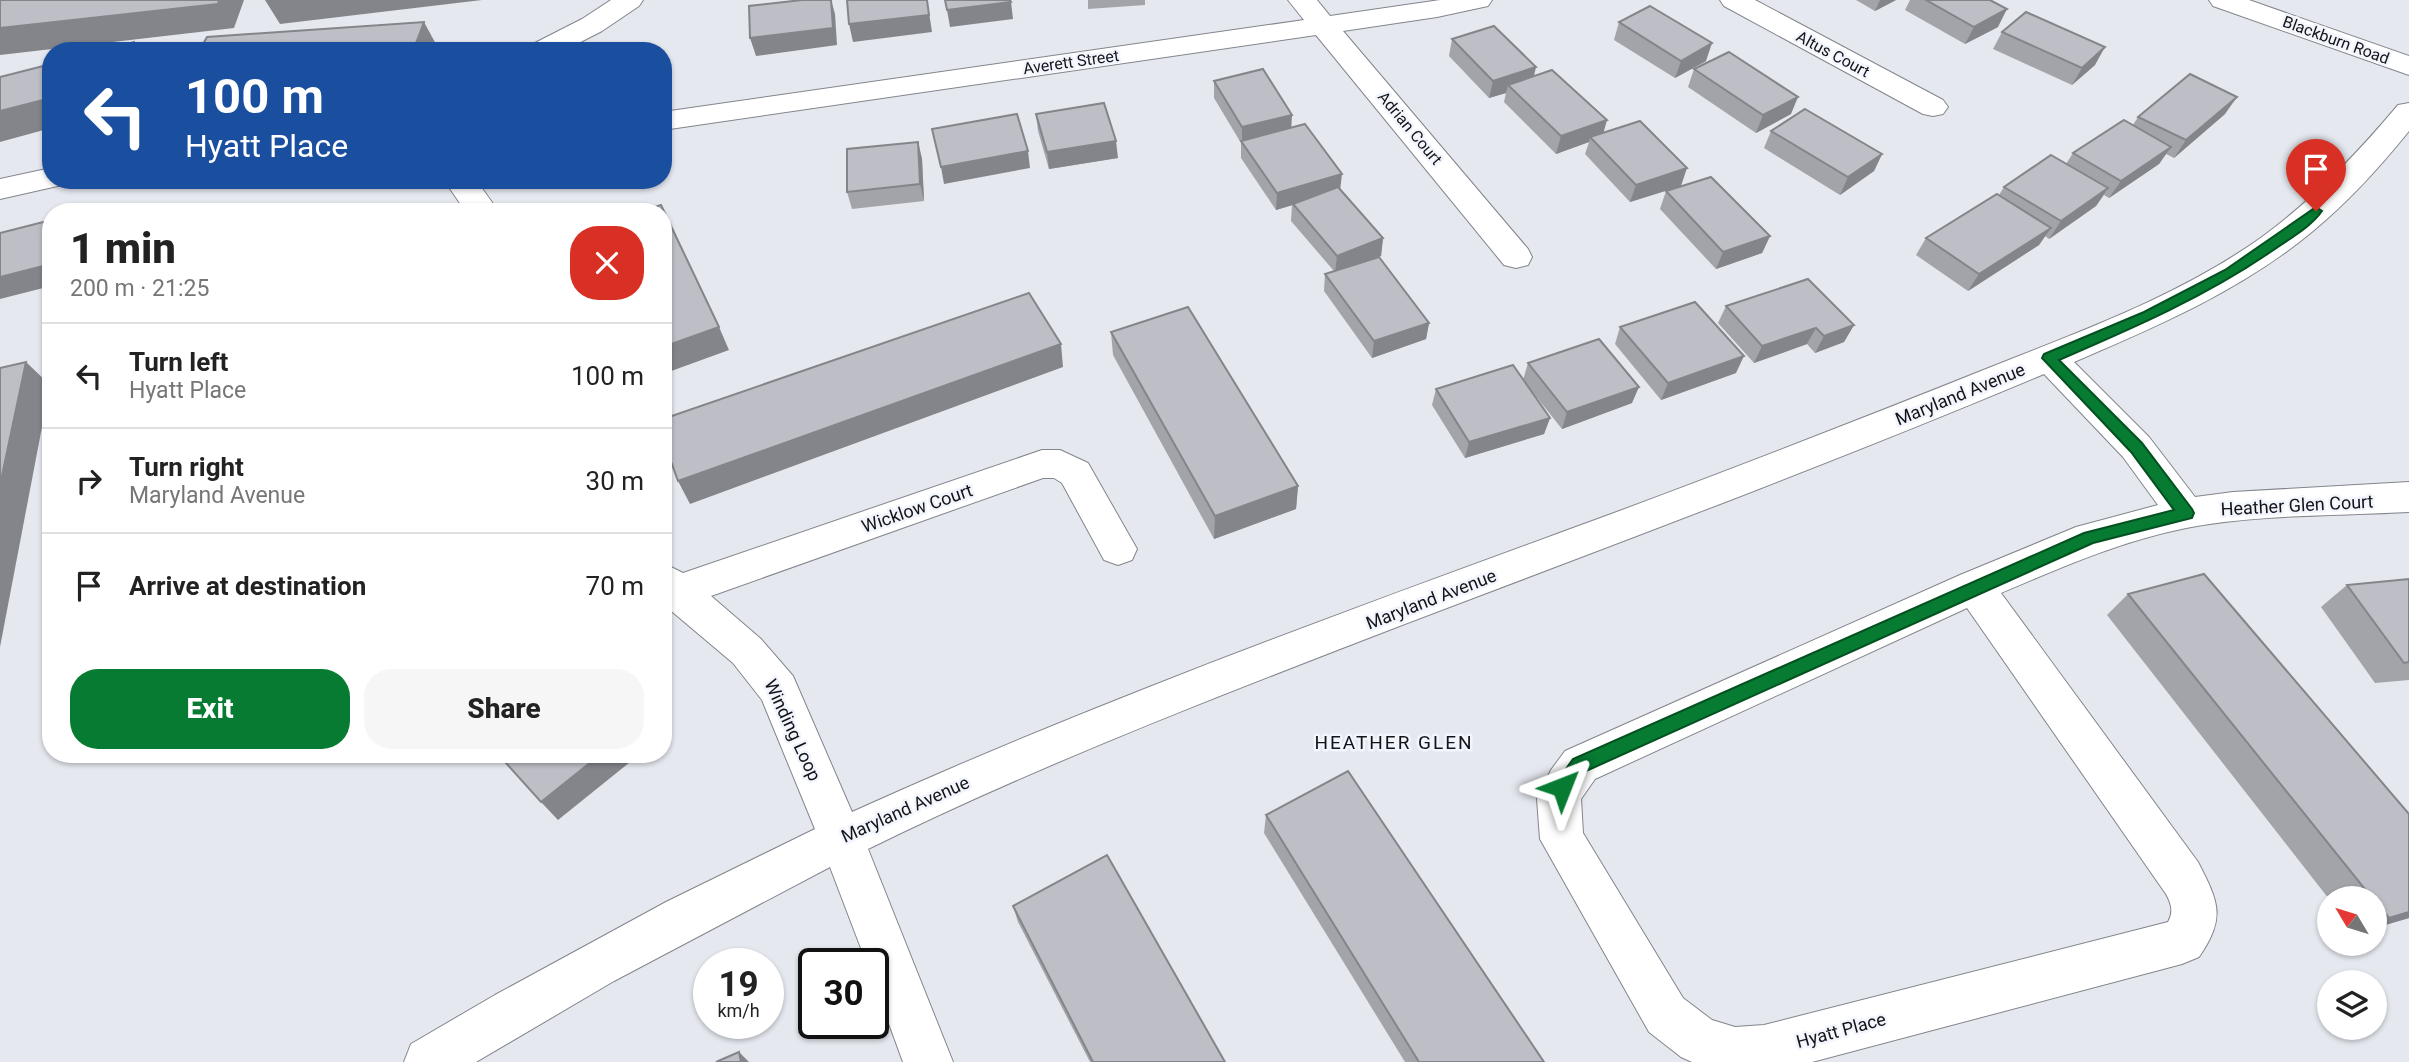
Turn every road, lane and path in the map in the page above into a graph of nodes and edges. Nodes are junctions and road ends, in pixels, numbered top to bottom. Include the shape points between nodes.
1 (629, 0) edge
2 (1302, 0) edge
3 (1478, 0) edge
4 (1734, 0) edge
5 (2223, 0) edge
6 (1324, 25) junction
7 (559, 42) edge
8 (2409, 66) edge
9 (1933, 107) dead end
10 (2409, 112) edge
11 (672, 120) edge
12 (42, 180) edge
13 (0, 189) edge
14 (1516, 257) dead end
15 (2049, 358) junction
16 (2409, 497) edge
17 (2186, 513) junction
18 (1118, 550) dead end
19 (672, 584) edge
20 (1974, 587) junction
21 (672, 588) edge
22 (841, 837) junction
23 (429, 1062) edge
24 (928, 1062) edge

1 - 7 street
2 - 6 street, Adrian Court
3 - 6 street, Averett Street
4 - 9 street, Altus Court
5 - 8 street, Blackburn Road
6 - 11 street, Averett Street
6 - 14 street, Adrian Court
10 - 15 street, Maryland Avenue via 2353,179 2298,227 2230,273 2149,315
12 - 13 street
15 - 17 street via 2136,447
15 - 22 street, Maryland Avenue via 1876,429 1126,715
16 - 17 street, Heather Glen Court via 2233,506
17 - 20 street, Hyatt Place via 2090,538
18 - 19 street, Wicklow Court via 1075,473 1060,464 1042,464
20 - 20 street, Hyatt Place via 1580,765 1562,787 1556,809 1562,839 1666,1015 1698,1040 1735,1052 1764,1050 2182,941 2195,923 2196,904 2182,877
21 - 22 street, Winding Loop via 747,651 778,689
22 - 23 street, Maryland Avenue via 660,931
22 - 24 street, Winding Loop

